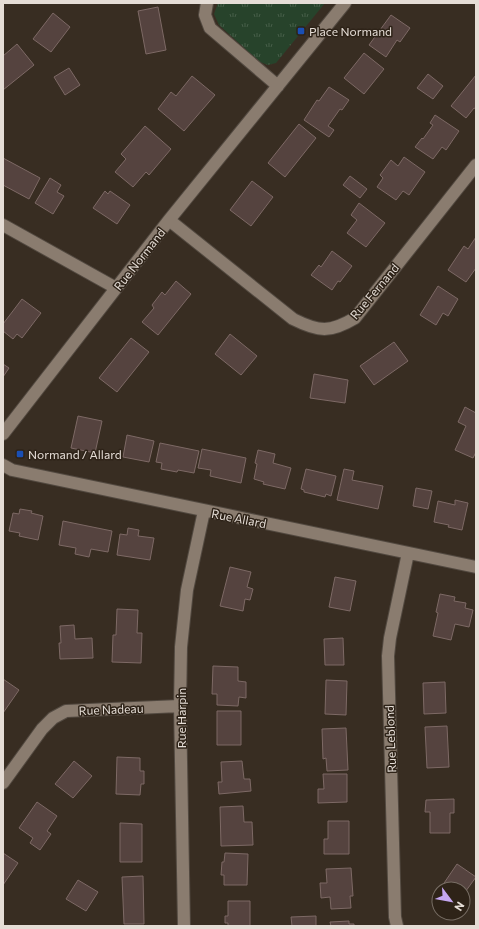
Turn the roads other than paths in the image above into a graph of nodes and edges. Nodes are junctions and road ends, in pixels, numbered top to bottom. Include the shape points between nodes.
1 (208, 3) edge
2 (345, 3) edge
3 (278, 86) junction
4 (476, 165) edge
5 (169, 220) junction
6 (3, 225) edge
7 (116, 288) junction
8 (3, 434) edge
9 (3, 465) edge
10 (204, 511) junction
11 (408, 553) junction
12 (476, 567) edge
13 (180, 706) junction
14 (3, 783) edge
15 (184, 926) edge
16 (397, 926) edge

1 - 3 street via 205,15 210,28
2 - 3 street, Rue Normand
3 - 5 street, Rue Normand
4 - 5 street, Rue Fernand via 355,318 340,327 324,330 293,319
5 - 7 street, Rue Normand
6 - 7 street
7 - 8 street, Rue Normand
9 - 10 street, Rue Allard via 12,470
10 - 11 street, Rue Allard
10 - 13 street, Rue Harpin via 187,590 181,647
11 - 12 street, Rue Allard
11 - 16 street, Rue Leblond via 388,656
13 - 14 street, Rue Nadeau via 66,711 53,718 42,729
13 - 15 street, Rue Harpin

